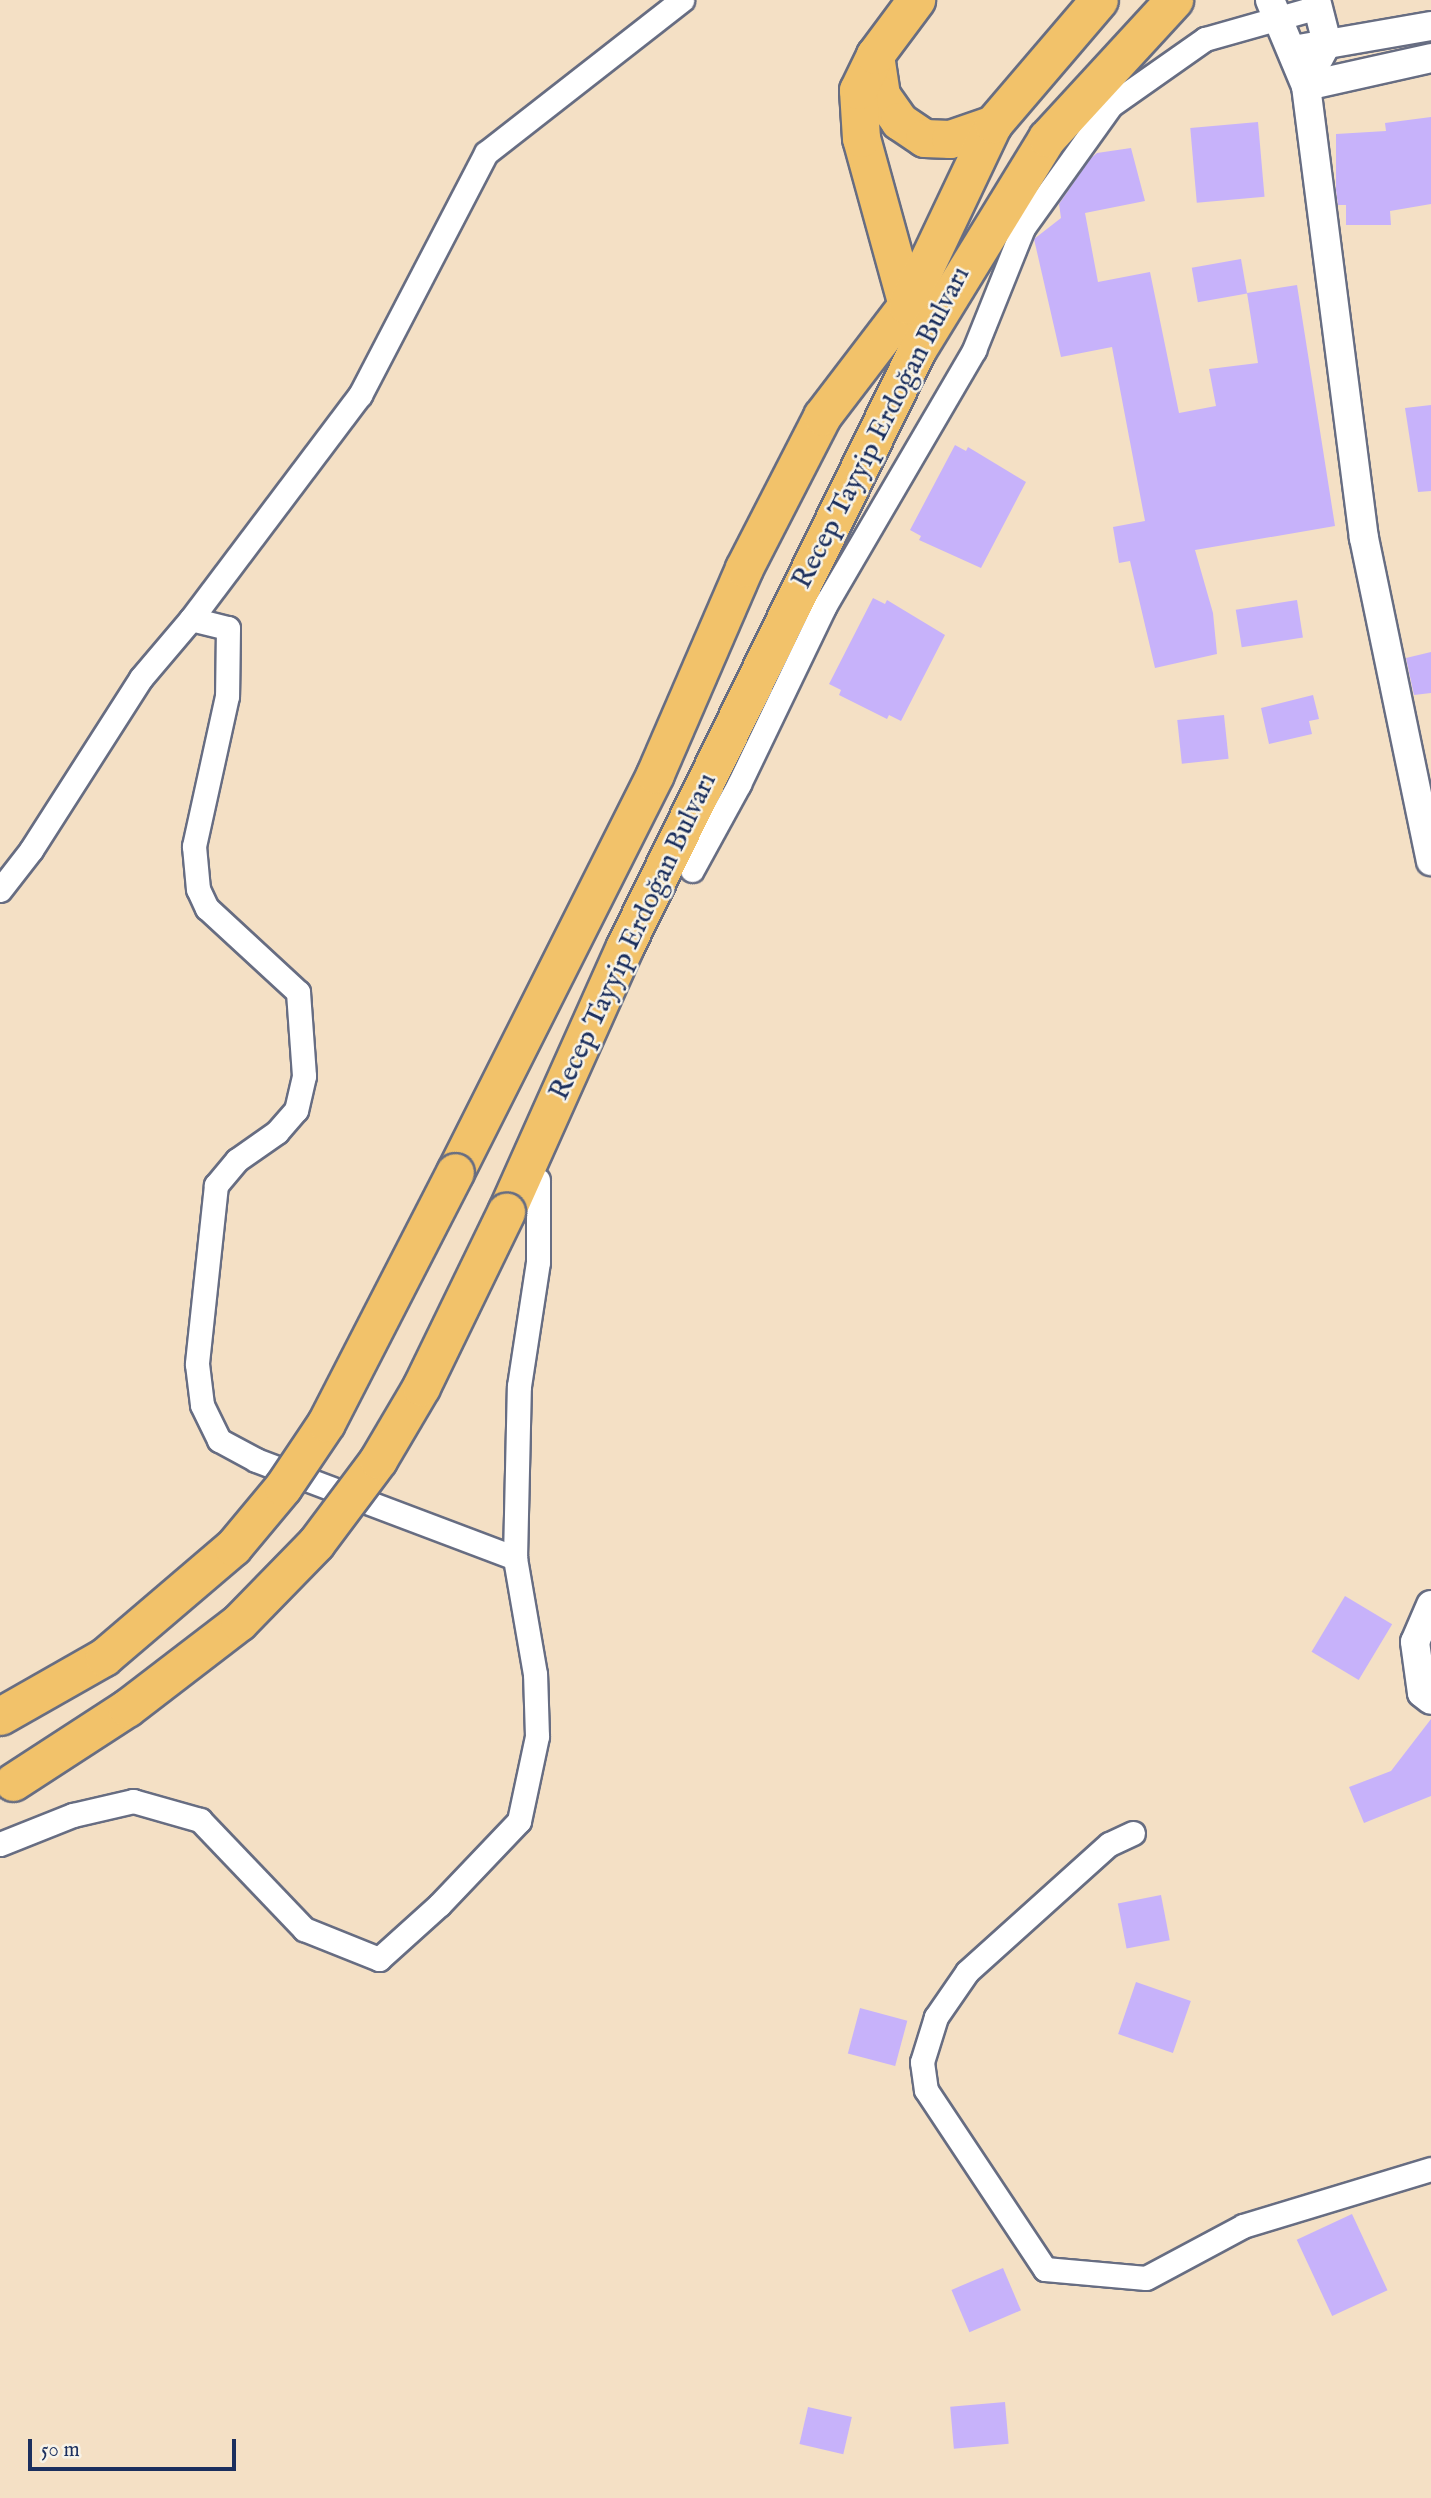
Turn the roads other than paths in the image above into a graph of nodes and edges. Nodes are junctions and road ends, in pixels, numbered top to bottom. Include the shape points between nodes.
1 (681, 0) edge
2 (916, 0) edge
3 (1099, 0) edge
4 (1174, 0) edge
5 (1317, 3) edge
6 (1275, 9) edge
7 (1431, 26) edge
8 (1327, 43) junction
9 (1293, 50) junction
10 (875, 55) junction
11 (1431, 58) edge
12 (1306, 86) junction
13 (993, 124) junction
14 (907, 305) junction
15 (191, 619) junction
16 (1431, 861) edge
17 (692, 870) dead end
18 (0, 890) edge
19 (538, 1180) dead end
20 (515, 1558) junction
21 (1431, 1605) edge
22 (1431, 1700) edge
23 (0, 1716) edge
24 (7, 1785) edge
25 (1133, 1833) dead end
26 (0, 1844) edge
27 (1431, 2169) edge

1 - 15 street via 486,153 360,396
2 - 10 main road
3 - 13 main road, Recep Tayyip Erdoğan Bulvarı
4 - 24 main road, Recep Tayyip Erdoğan Bulvarı, bridge via 1047,138 917,351 625,946 506,1212 421,1387 378,1460 316,1543 239,1622 127,1708
5 - 6 street
5 - 8 street
6 - 9 street
6 - 17 street via 1205,39 1111,105 1023,228 974,349 824,607
7 - 8 street
8 - 9 street
8 - 12 street
9 - 12 street
10 - 13 main road via 881,95 899,121 924,138 950,139
10 - 14 main road via 858,90 861,138
11 - 12 street
12 - 16 street via 1363,538
13 - 14 main road, Recep Tayyip Erdoğan Bulvarı
14 - 23 main road, Recep Tayyip Erdoğan Bulvarı, bridge via 822,416 744,568 655,775 326,1423 283,1487 233,1547 104,1657
15 - 18 street via 141,677 31,850
15 - 20 street via 228,628 227,696 194,846 198,889 207,908 298,992 304,1076 296,1110 277,1132 237,1160 216,1185 197,1364 202,1405 219,1440 256,1460
19 - 20 street via 538,1262 519,1386
20 - 26 street via 535,1674 537,1736 519,1822 379,1959 304,1929 200,1820 133,1801 73,1815
21 - 22 street via 1415,1642 1422,1693
25 - 27 street via 1109,1844 968,1972 936,2017 922,2062 926,2090 1045,2269 1146,2278 1243,2225

